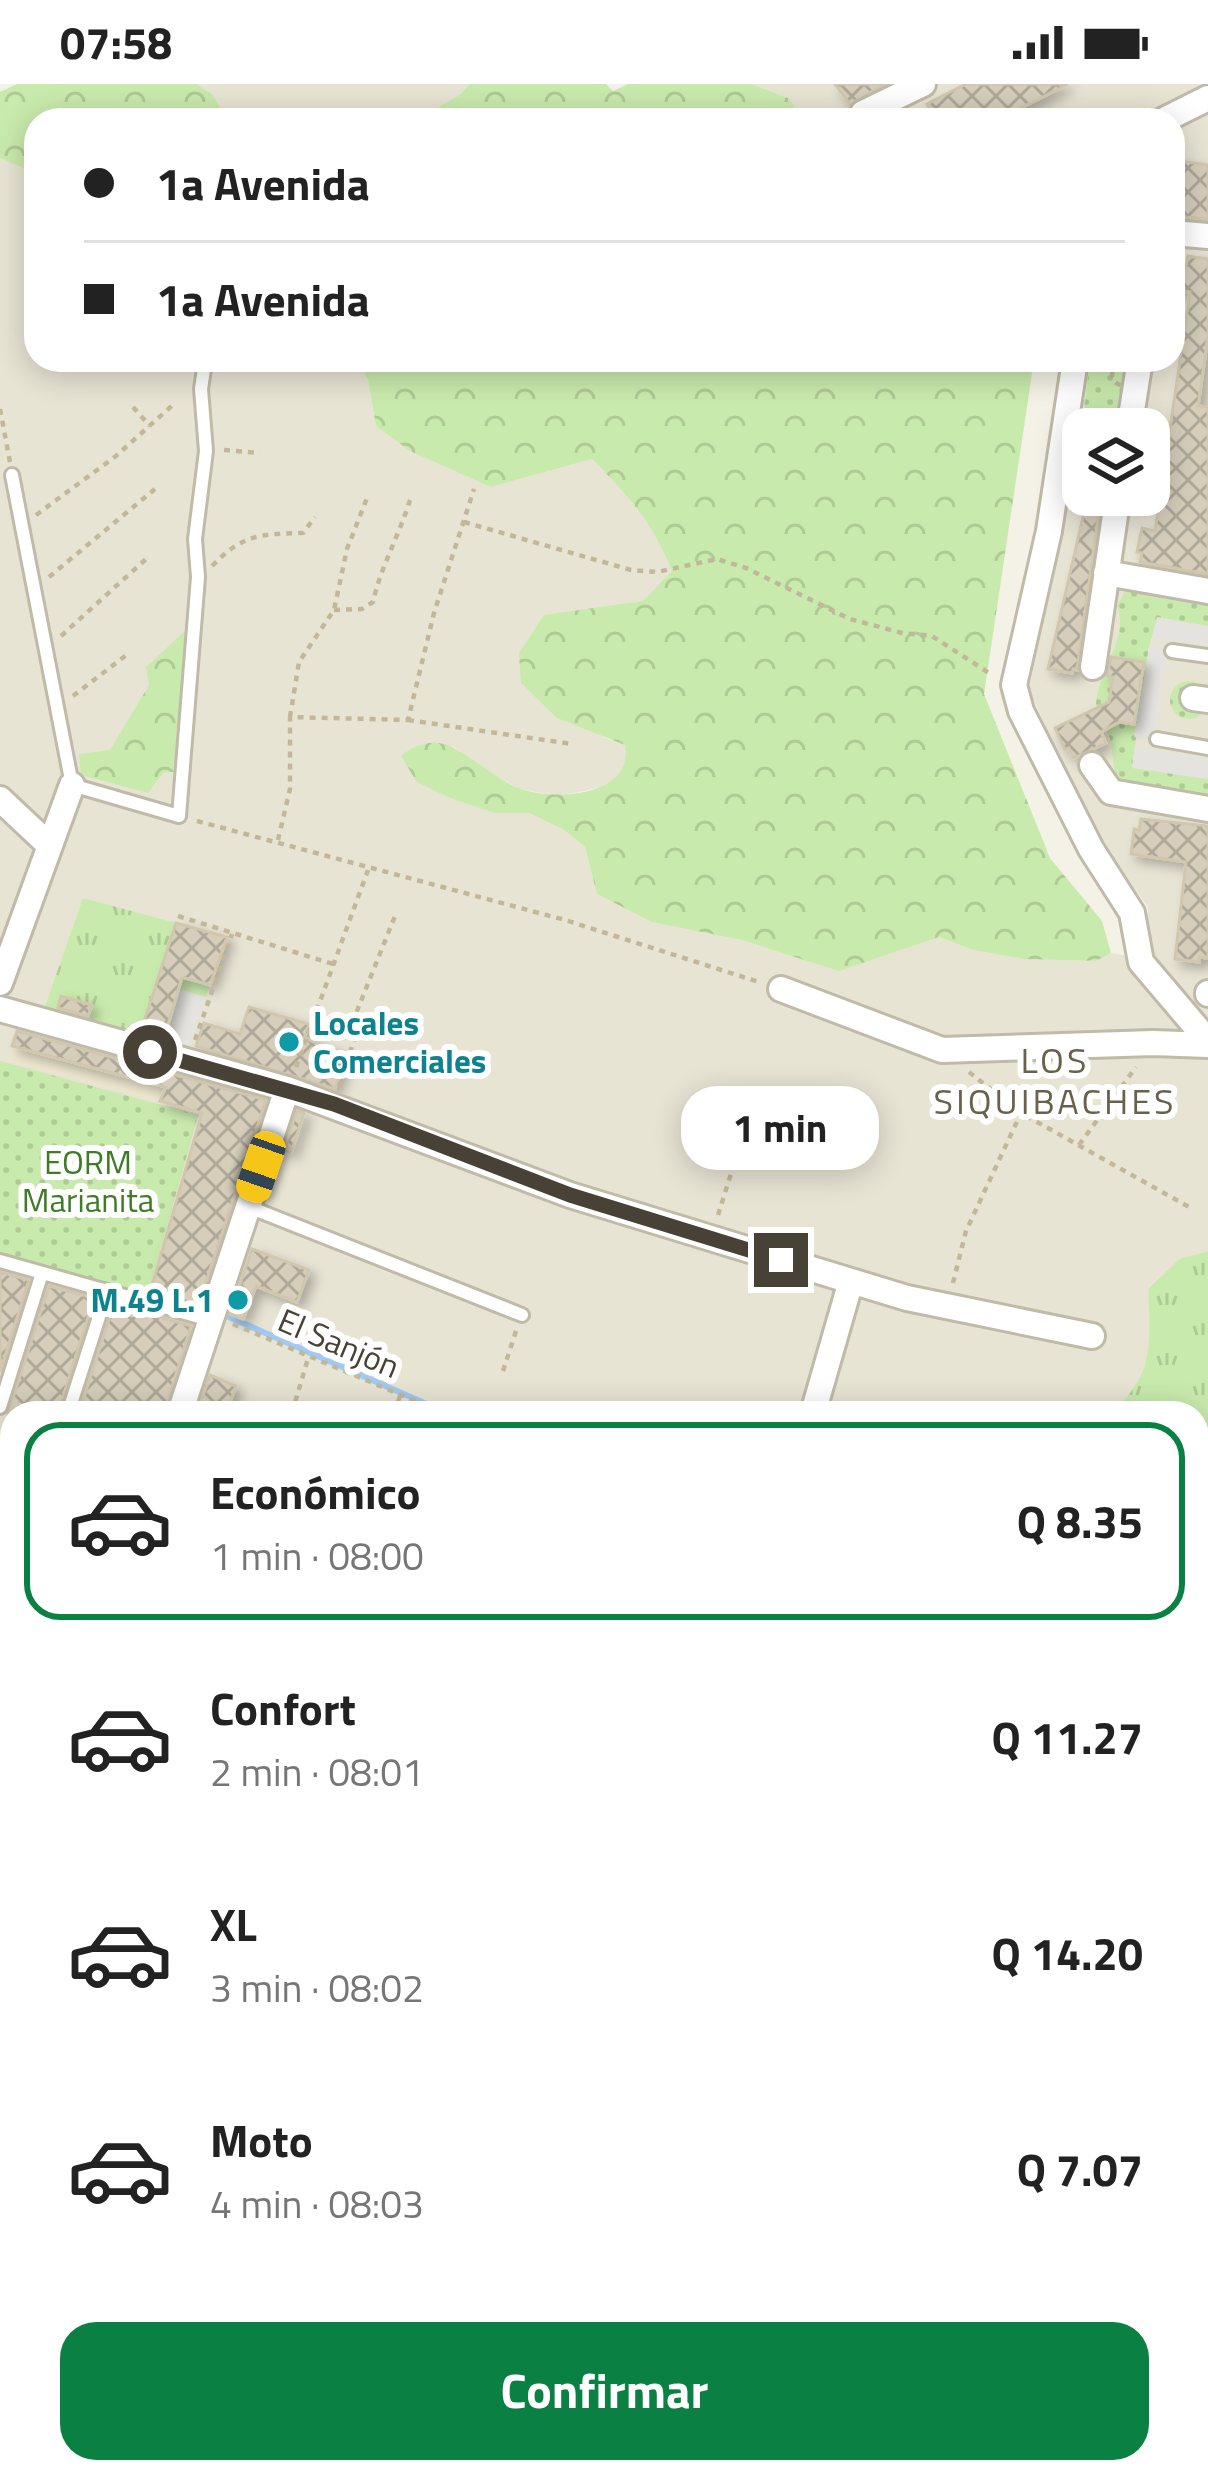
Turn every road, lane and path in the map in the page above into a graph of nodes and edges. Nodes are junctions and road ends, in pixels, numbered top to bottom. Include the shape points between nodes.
1 (915, 85) edge
2 (872, 108) edge
3 (204, 372) edge
4 (1073, 372) edge
5 (1138, 372) edge
6 (175, 403) dead end
7 (133, 407) dead end
8 (1132, 408) edge
9 (0, 409) edge
10 (150, 426) junction
11 (206, 451) junction
12 (260, 453) dead end
13 (12, 476) joint
14 (155, 489) dead end
15 (474, 489) dead end
16 (368, 498) dead end
17 (410, 500) dead end
18 (1115, 516) edge
19 (315, 517) dead end
20 (464, 522) junction
21 (22, 525) junction
22 (146, 559) dead end
23 (1106, 573) junction
24 (198, 577) junction
25 (35, 588) junction
26 (1208, 591) edge
27 (334, 610) junction
28 (48, 647) junction
29 (1172, 651) dead end
30 (129, 653) dead end
31 (1208, 656) edge
32 (1093, 667) dead end
33 (1014, 686) junction
34 (58, 706) junction
35 (290, 717) junction
36 (408, 720) junction
37 (1157, 739) dead end
38 (572, 744) dead end
39 (1208, 748) edge
40 (1092, 765) dead end
41 (72, 785) junction
42 (0, 799) edge
43 (1208, 809) edge
44 (179, 816) junction
45 (278, 840) junction
46 (50, 846) junction
47 (368, 870) junction
48 (178, 916) dead end
49 (395, 916) dead end
50 (232, 934) junction
51 (334, 965) junction
52 (0, 983) edge
53 (781, 989) joint
54 (0, 1009) edge
55 (1153, 1043) junction
56 (1208, 1043) edge
57 (942, 1050) junction
58 (188, 1062) junction
59 (287, 1089) junction
60 (334, 1104) junction
61 (1021, 1114) junction
62 (1079, 1144) junction
63 (815, 1145) dead end
64 (248, 1206) junction
65 (1189, 1207) dead end
66 (711, 1238) junction
67 (0, 1261) edge
68 (42, 1273) junction
69 (851, 1282) junction
70 (107, 1292) junction
71 (947, 1306) junction
72 (215, 1312) junction
73 (521, 1315) joint
74 (1092, 1336) dead end
75 (309, 1355) junction
76 (503, 1370) dead end
77 (400, 1395) junction
78 (2, 1401) edge
79 (72, 1401) edge
80 (184, 1401) edge
81 (296, 1401) edge
82 (398, 1401) edge
83 (414, 1401) edge
84 (816, 1401) edge

1 - 2 street
3 - 11 lane
4 - 33 street
5 - 8 street
6 - 10 path
7 - 10 path
9 - 13 path
10 - 21 path
11 - 12 path
11 - 24 lane
13 - 21 lane
14 - 25 path
15 - 20 path
16 - 27 path
17 - 27 path via 373,602
18 - 23 street
19 - 24 path via 303,533 237,542
20 - 33 path via 632,570 717,559 850,619 932,636
20 - 36 path
21 - 25 lane
22 - 28 path
23 - 26 street
23 - 32 street
24 - 44 lane
25 - 28 lane
27 - 35 path via 298,662
28 - 34 lane
29 - 31 lane
30 - 34 path
33 - 56 street via 1091,849 1132,913 1141,962
34 - 41 lane
35 - 36 path
35 - 45 path via 290,788
36 - 38 path
37 - 39 lane
40 - 43 street via 1118,795
41 - 44 lane
41 - 46 street
42 - 46 street
44 - 45 path
45 - 47 path
46 - 52 street
47 - 51 path
47 - 53 path via 565,920
48 - 50 path
49 - 60 path via 349,1031 356,1034
50 - 51 path
50 - 58 path
51 - 59 path
53 - 57 street
54 - 58 street
55 - 56 street
55 - 57 street
55 - 62 path
57 - 61 path
58 - 59 street
59 - 60 street
59 - 64 street
60 - 66 street via 570,1195
61 - 62 path
61 - 71 path via 966,1232
62 - 65 path
63 - 66 path via 747,1123
64 - 72 street
64 - 73 lane
66 - 69 street
67 - 68 lane
68 - 70 lane
68 - 78 lane
69 - 71 street
69 - 84 street
70 - 72 lane
70 - 79 lane
71 - 74 street
72 - 75 path, El Sanjón
72 - 80 street
73 - 76 path
75 - 77 path, El Sanjón
75 - 81 path
77 - 82 path
77 - 83 path, El Sanjón

